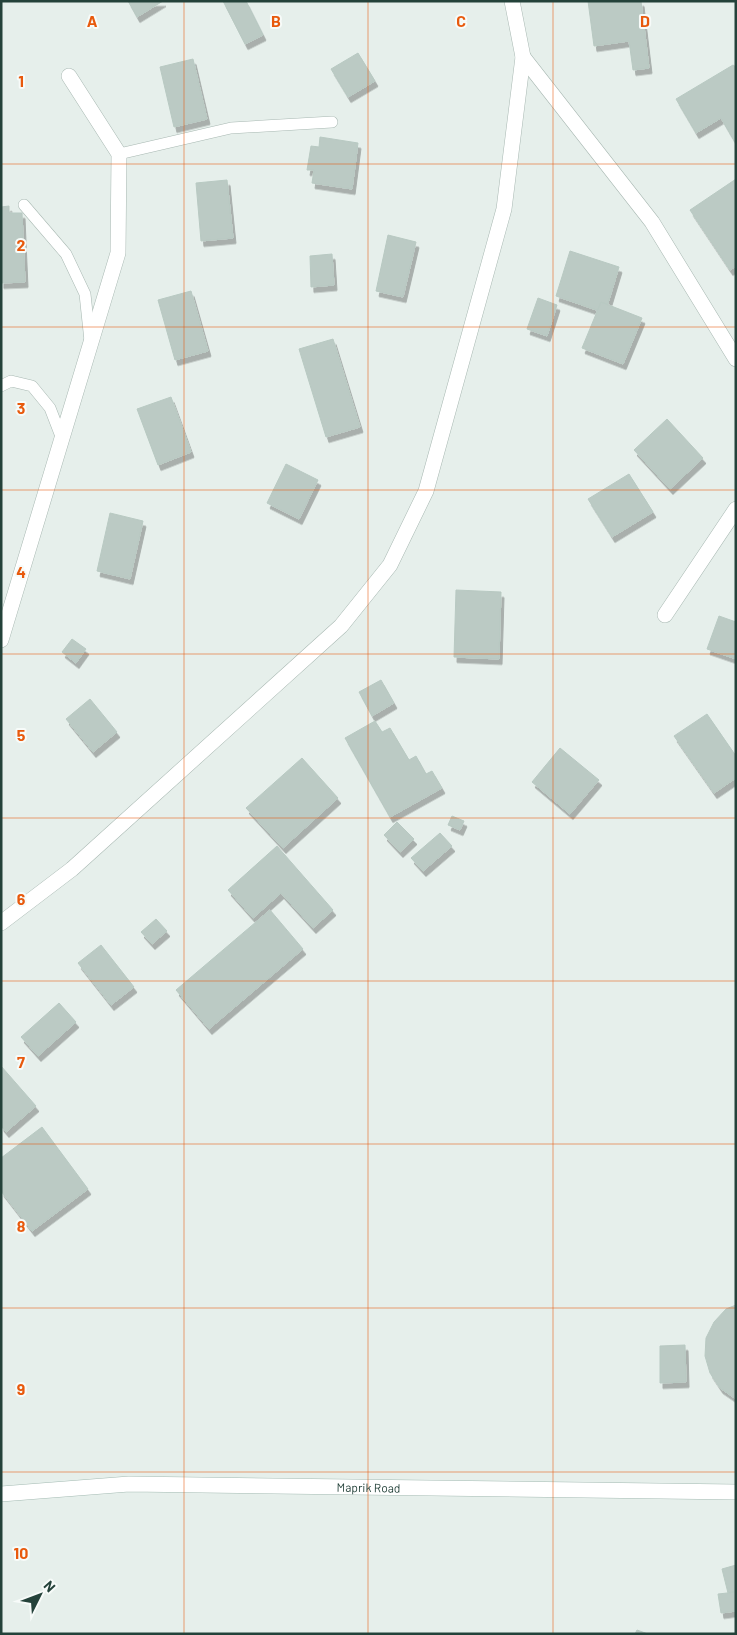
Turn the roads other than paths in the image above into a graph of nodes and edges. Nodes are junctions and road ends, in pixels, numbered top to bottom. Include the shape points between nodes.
1 (512, 1) edge
2 (523, 57) junction
3 (69, 76) dead end
4 (332, 122) dead end
5 (119, 154) junction
6 (24, 205) dead end
7 (90, 345) junction
8 (736, 359) edge
9 (1, 386) edge
10 (62, 439) junction
11 (736, 509) edge
12 (666, 615) dead end
13 (1, 640) edge
14 (1, 923) edge
15 (736, 1492) edge
16 (1, 1494) edge

1 - 2 street
2 - 8 street via 652,222
2 - 14 street via 504,209 426,490 390,565 341,626 72,869
3 - 5 street
4 - 5 lane via 231,128
5 - 7 street via 118,253
6 - 7 lane via 66,254 86,294
7 - 10 street
9 - 10 lane via 12,381 32,386 50,408
10 - 13 street
11 - 12 street
15 - 16 street, Maprik Road via 129,1484

